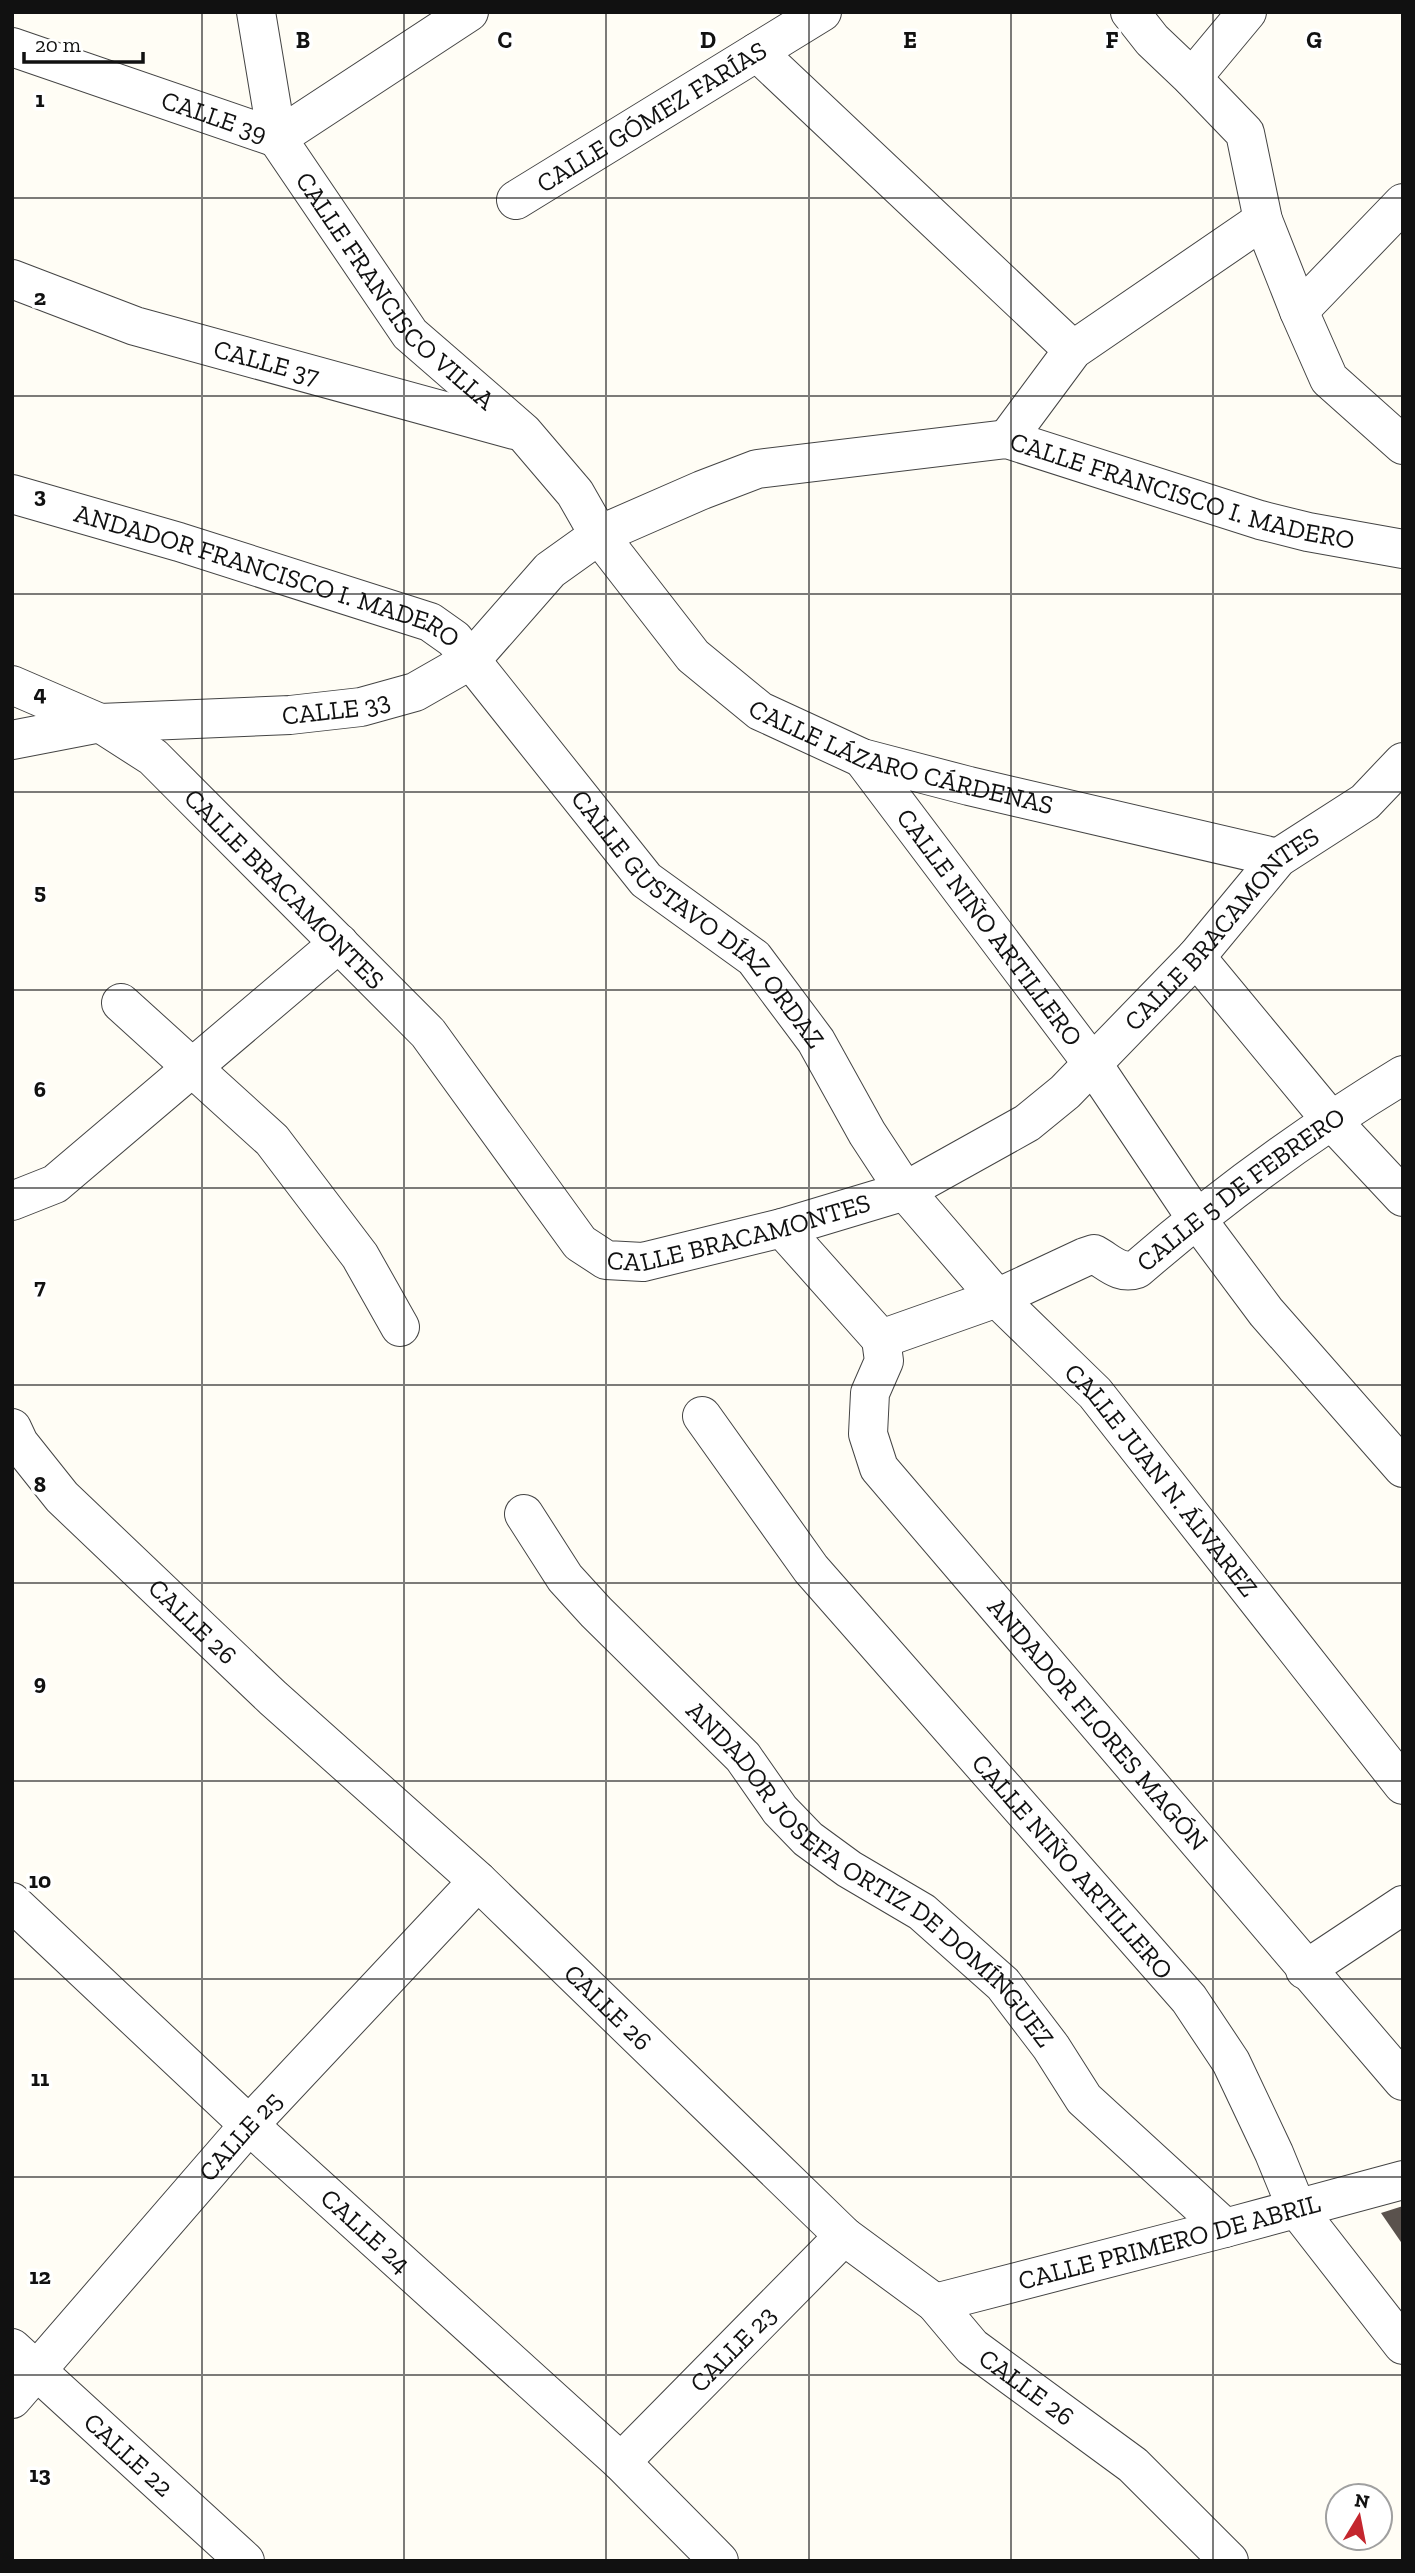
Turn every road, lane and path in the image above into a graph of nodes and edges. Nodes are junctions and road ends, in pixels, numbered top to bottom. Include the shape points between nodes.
1 (469, 12) edge
2 (822, 12) edge
3 (1130, 12) edge
4 (1247, 12) edge
5 (257, 13) edge
6 (12, 47) edge
7 (757, 51) junction
8 (1192, 78) junction
9 (277, 138) junction
10 (516, 200) dead end
11 (1403, 203) edge
12 (1263, 219) junction
13 (12, 279) edge
14 (1299, 311) junction
15 (1073, 350) junction
16 (523, 432) junction
17 (1007, 439) junction
18 (1403, 445) edge
19 (12, 494) edge
20 (600, 536) junction
21 (1403, 549) edge
22 (471, 660) junction
23 (12, 685) edge
24 (100, 723) junction
25 (12, 740) edge
26 (862, 758) junction
27 (1403, 762) edge
28 (1278, 858) junction
29 (339, 943) junction
30 (1196, 957) junction
31 (121, 1003) dead end
32 (1092, 1063) junction
33 (193, 1067) junction
34 (1403, 1075) edge
35 (1330, 1119) junction
36 (905, 1191) junction
37 (1403, 1197) edge
38 (12, 1201) edge
39 (1196, 1218) junction
40 (782, 1228) junction
41 (997, 1298) junction
42 (400, 1327) dead end
43 (881, 1339) junction
44 (702, 1416) dead end
45 (12, 1428) edge
46 (1403, 1468) edge
47 (524, 1514) dead end
48 (1403, 1786) edge
49 (478, 1881) junction
50 (12, 1902) edge
51 (1403, 1905) edge
52 (1305, 1970) junction
53 (1403, 2081) edge
54 (249, 2125) junction
55 (1403, 2180) edge
56 (1297, 2209) junction
57 (1226, 2228) junction
58 (844, 2236) junction
59 (935, 2303) junction
60 (1403, 2345) edge
61 (25, 2360) edge
62 (12, 2399) edge
63 (621, 2462) junction
64 (245, 2561) edge
65 (719, 2561) edge
66 (1228, 2561) edge

1 - 9 street, CALLE 39
2 - 7 street, CALLE GÓMEZ FARÍAS
3 - 8 street
4 - 8 street
5 - 9 street, CALLE FRANCISCO VILLA
6 - 9 street, CALLE 39
7 - 10 street, CALLE GÓMEZ FARÍAS
7 - 15 street
8 - 12 street via 1245,133
9 - 16 street, CALLE FRANCISCO VILLA via 410,334
11 - 14 street
12 - 14 street
12 - 15 street
13 - 16 street, CALLE 37 via 135,326
14 - 18 street via 1329,379
15 - 17 street
16 - 20 street, CALLE FRANCISCO VILLA via 575,494
17 - 20 street, CALLE FRANCISCO I. MADERO via 757,469
17 - 21 street, CALLE FRANCISCO I. MADERO via 1260,520
19 - 22 street, ANDADOR FRANCISCO I. MADERO via 430,622 454,639
20 - 22 street, CALLE 33 via 550,570
20 - 26 street, CALLE LÁZARO CÁRDENAS via 693,656 761,711
22 - 24 street, CALLE 33 via 415,692 360,707 290,715
22 - 36 street, CALLE GUSTAVO DÍAZ ORDAZ via 646,880 754,958 816,1041
23 - 24 street, CALLE BRACAMONTES
24 - 25 street, CALLE 33
24 - 29 street, CALLE BRACAMONTES via 153,757
26 - 28 street, CALLE LÁZARO CÁRDENAS
26 - 32 street, CALLE NIÑO ARTILLERO
27 - 28 street, CALLE BRACAMONTES via 1365,802
28 - 30 street, CALLE BRACAMONTES
29 - 33 street
29 - 40 street, CALLE BRACAMONTES via 428,1033 580,1243 606,1260 643,1262
30 - 32 street, CALLE BRACAMONTES
30 - 35 street
31 - 33 street
32 - 36 street, CALLE BRACAMONTES via 1027,1123
32 - 39 street, CALLE NIÑO ARTILLERO
33 - 38 street via 55,1184
33 - 42 street via 272,1140 360,1256
34 - 35 street, CALLE 5 DE FEBRERO
35 - 37 street
35 - 39 street, CALLE 5 DE FEBRERO
36 - 40 street, CALLE BRACAMONTES
36 - 41 street, CALLE JUAN N. ÁLVAREZ
39 - 41 street, CALLE 5 DE FEBRERO via 1137,1269 1119,1270 1094,1254
39 - 46 street, CALLE NIÑO ARTILLERO via 1266,1312
40 - 43 street
41 - 43 street, CALLE 5 DE FEBRERO
41 - 48 street, CALLE JUAN N. ÁLVAREZ via 1095,1393
43 - 52 street, ANDADOR FLORES MAGÓN via 884,1361 870,1393 868,1434 879,1468
44 - 56 street, CALLE NIÑO ARTILLERO via 811,1569 1189,1999 1231,2062
45 - 49 street, CALLE 26 via 62,1497 273,1698
47 - 57 street, ANDADOR JOSEFA ORTIZ DE DOMÍNGUEZ via 565,1578 743,1757 780,1810 808,1839 922,1912 1003,1984 1084,2099
49 - 54 street, CALLE 25
49 - 58 street, CALLE 26
50 - 54 street, CALLE 24
51 - 52 street
52 - 53 street, ANDADOR FLORES MAGÓN
54 - 61 street, CALLE 25
54 - 63 street, CALLE 24
55 - 56 street, CALLE PRIMERO DE ABRIL
56 - 57 street, CALLE PRIMERO DE ABRIL
56 - 60 street, CALLE NIÑO ARTILLERO
57 - 59 street, CALLE PRIMERO DE ABRIL
58 - 59 street, CALLE 26
58 - 63 street, CALLE 23
59 - 66 street, CALLE 26 via 972,2347 1133,2465
61 - 62 street, CALLE 25
61 - 64 street, CALLE 22
63 - 65 street, CALLE 24

